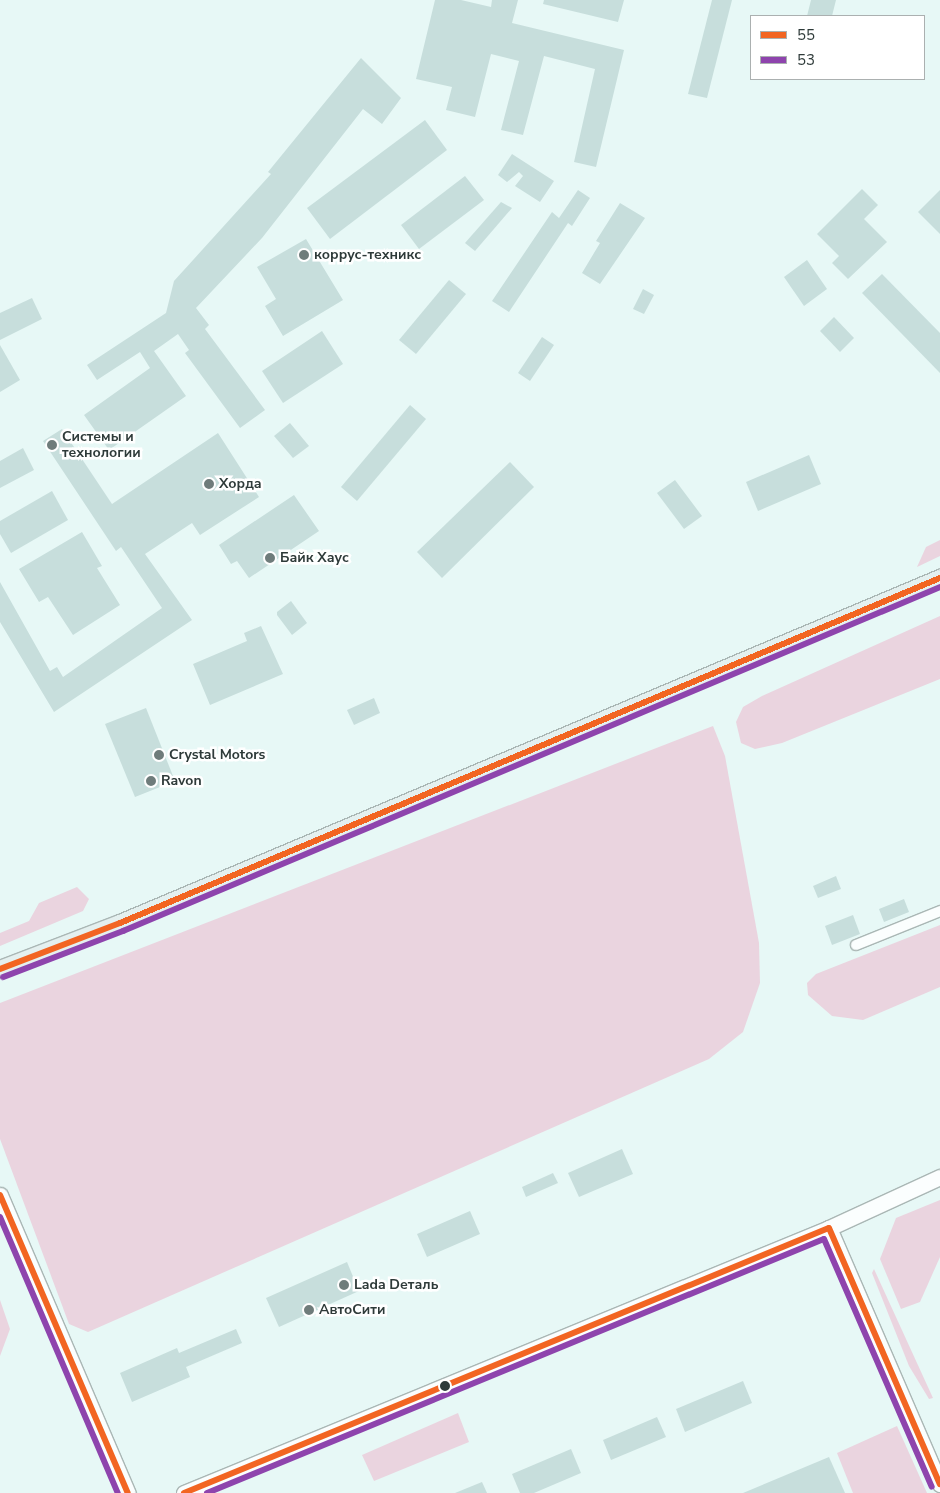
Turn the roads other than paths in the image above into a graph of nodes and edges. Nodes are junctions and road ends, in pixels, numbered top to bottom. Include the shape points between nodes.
1 (940, 578) edge
2 (940, 911) edge
3 (856, 945) dead end
4 (0, 969) edge
5 (940, 1176) edge
6 (0, 1195) edge
7 (829, 1228) junction
8 (940, 1484) edge
9 (128, 1493) edge
10 (184, 1493) edge

1 - 4 main road via 120,923
2 - 3 street
5 - 7 main road
6 - 9 main road
7 - 8 main road
7 - 10 main road

